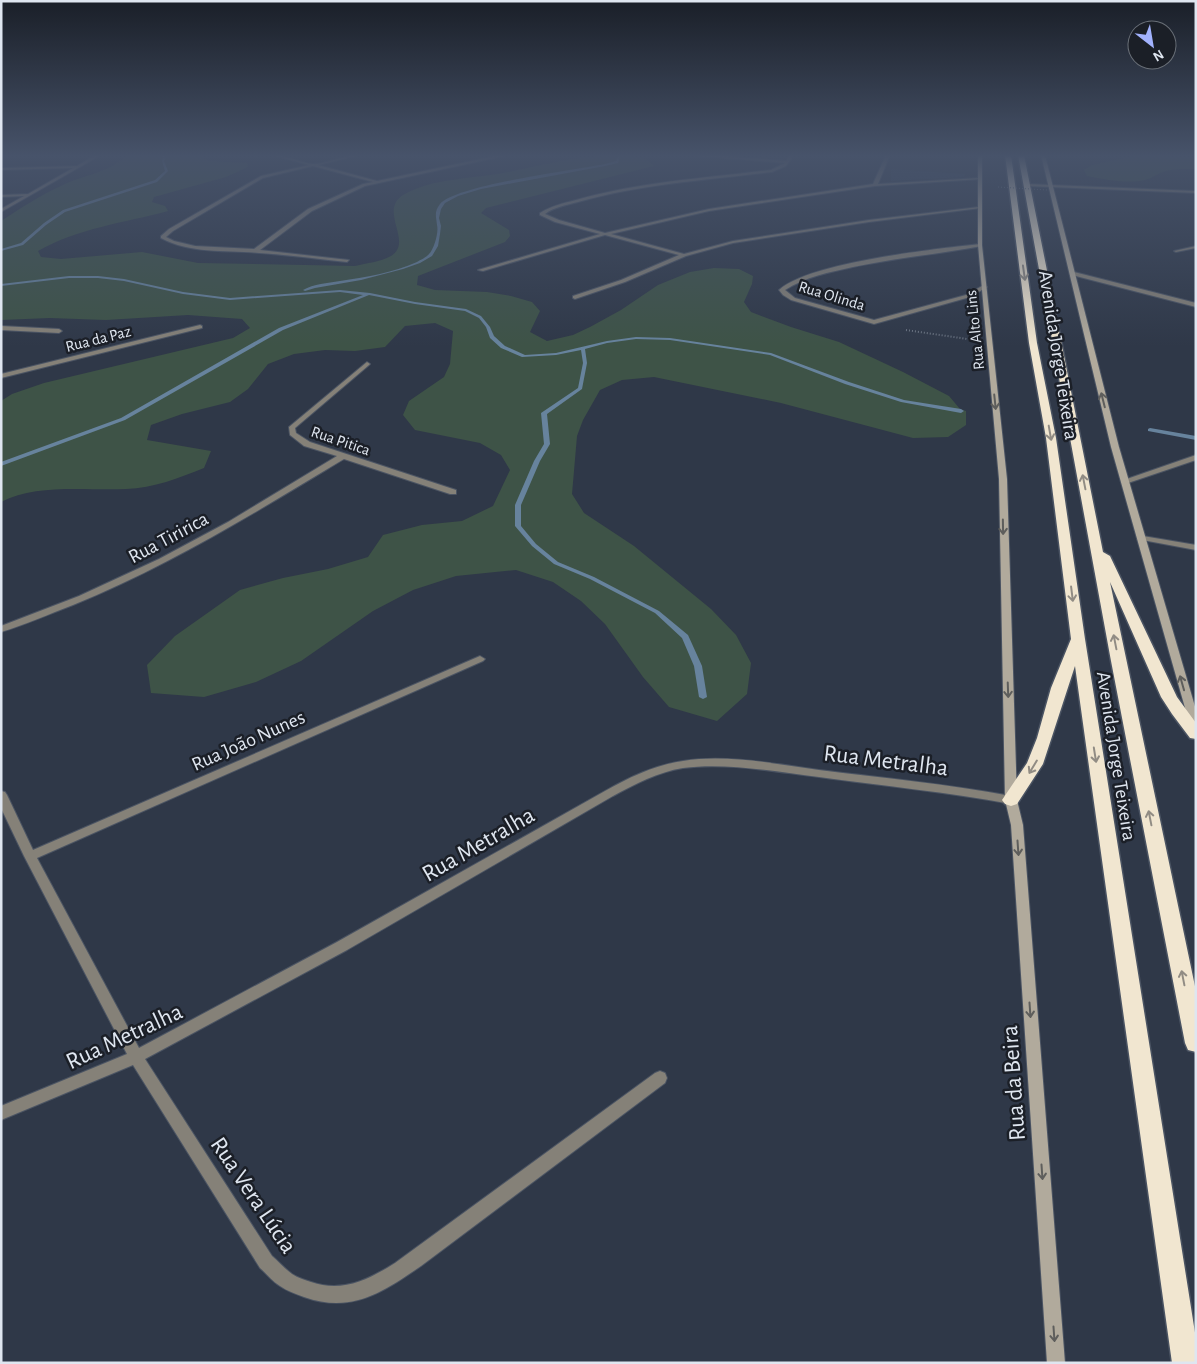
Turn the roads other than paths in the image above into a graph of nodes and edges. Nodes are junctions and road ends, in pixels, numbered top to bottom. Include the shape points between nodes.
1 (190, 219) edge
2 (298, 219) edge
3 (552, 219) edge
4 (672, 219) edge
5 (889, 219) edge
6 (979, 219) edge
7 (1016, 219) edge
8 (1033, 219) edge
9 (1057, 219) edge
10 (606, 234) junction
11 (980, 245) junction
12 (1196, 247) edge
13 (255, 251) junction
14 (1176, 251) dead end
15 (684, 255) junction
16 (348, 261) dead end
17 (481, 270) dead end
18 (1074, 274) junction
19 (984, 287) junction
20 (575, 297) dead end
21 (1196, 305) edge
22 (200, 327) dead end
23 (1, 328) edge
24 (59, 331) dead end
25 (368, 364) dead end
26 (1, 376) edge
27 (343, 456) junction
28 (1196, 457) edge
29 (1125, 481) junction
30 (454, 492) dead end
31 (1092, 522) junction
32 (1140, 537) junction
33 (1196, 548) edge
34 (1, 629) edge
35 (1078, 639) junction
36 (480, 659) dead end
37 (1196, 730) edge
38 (1196, 734) edge
39 (1, 795) edge
40 (1011, 800) junction
41 (30, 856) junction
42 (1196, 1043) edge
43 (136, 1057) junction
44 (660, 1078) dead end
45 (1, 1113) edge
46 (1056, 1363) edge
47 (1186, 1363) edge

1 - 13 street via 163,237 196,247
2 - 13 street
3 - 10 street
4 - 10 street
5 - 15 street via 772,234
6 - 11 main road, Rua Alto Lins
7 -> 35 highway, Avenida Jorge Teixeira via 1033,343 1054,458
31 -> 8 highway, Avenida Jorge Teixeira
9 - 18 main road
10 - 15 street
10 - 17 street
11 - 19 main road, Rua Alto Lins
11 - 19 street, Rua Olinda via 910,254 843,268 798,280 783,288 785,294 793,299 874,322 962,298
12 - 14 street
13 - 16 street
15 - 20 street via 623,282
18 - 21 street
29 -> 18 main road via 1094,366
19 -> 40 main road, Rua Alto Lins via 1003,479
22 - 26 street, Rua da Paz
23 - 24 street
25 - 27 street, Rua Pitica via 291,430 296,438 307,444
27 - 30 street, Rua Pitica
27 - 34 street, Rua Tiririca via 162,562 72,603
28 - 29 street
29 - 32 main road
31 - 38 highway via 1105,559 1169,697
42 -> 31 highway, Avenida Jorge Teixeira
32 - 33 street
37 -> 32 main road
35 -> 40 highway via 1059,688 1046,738 1035,764
35 -> 47 highway, Avenida Jorge Teixeira
36 - 41 street, Rua João Nunes
39 - 41 street, Rua Vera Lúcia
40 - 43 street, Rua Metralha via 759,766 684,764 661,770 598,799 342,946
40 -> 46 main road, Rua da Beira via 1017,825
41 - 43 street, Rua Vera Lúcia
43 - 44 street, Rua Vera Lúcia via 266,1262 287,1281 318,1295 336,1296 366,1289 415,1260
43 - 45 street, Rua Metralha

